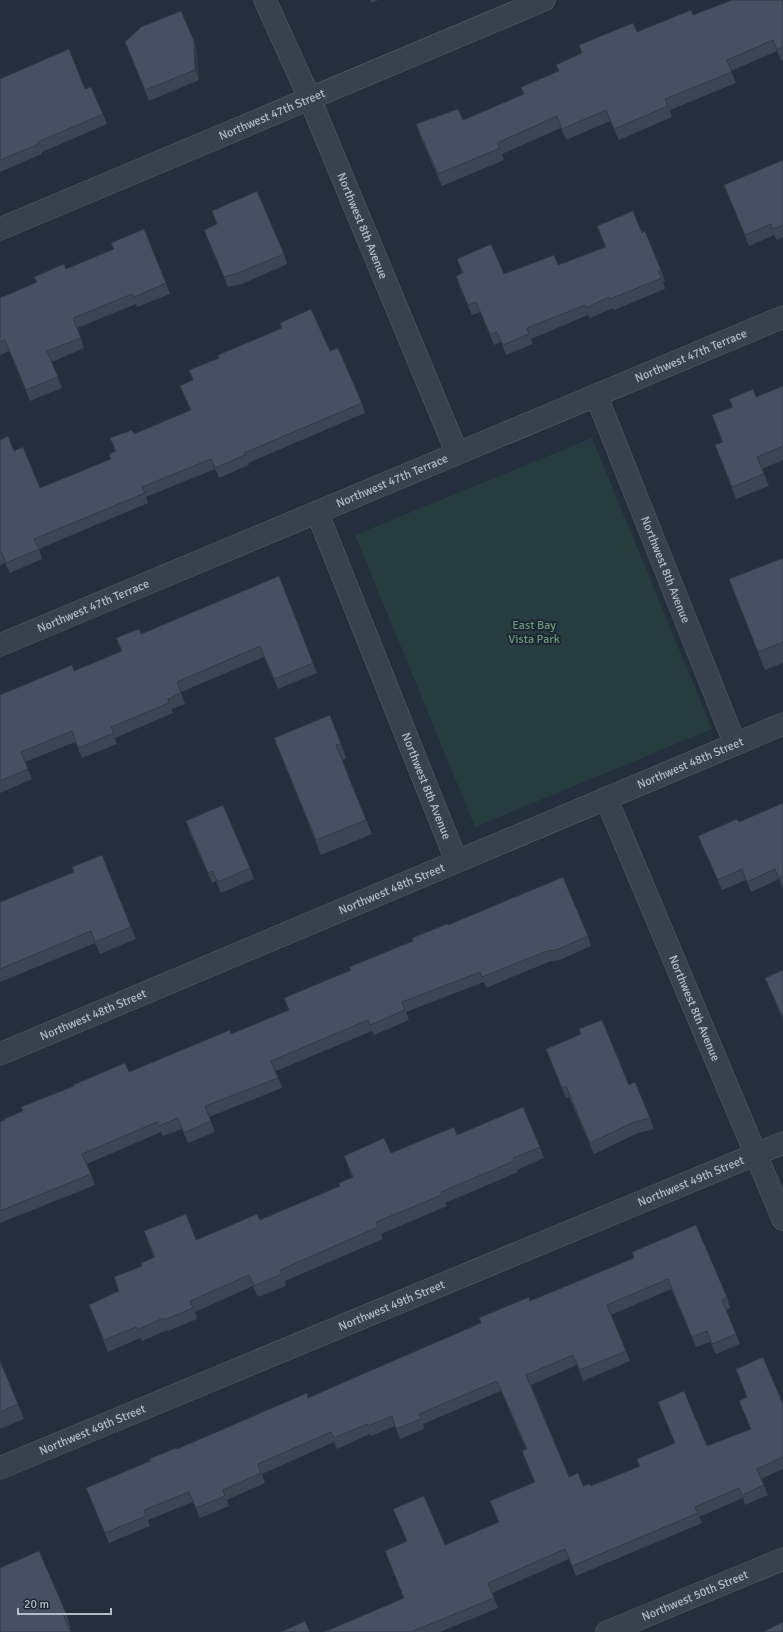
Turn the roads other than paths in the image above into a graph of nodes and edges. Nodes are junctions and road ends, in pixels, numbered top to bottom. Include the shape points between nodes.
1 (266, 0) edge
2 (544, 0) edge
3 (309, 97) junction
4 (0, 229) edge
5 (783, 316) edge
6 (596, 395) junction
7 (457, 453) junction
8 (317, 512) junction
9 (0, 645) edge
10 (783, 724) edge
11 (735, 744) junction
12 (606, 798) junction
13 (456, 860) junction
14 (0, 1054) edge
15 (783, 1143) edge
16 (755, 1155) junction
17 (783, 1219) edge
18 (0, 1468) edge
19 (783, 1559) edge
20 (607, 1632) edge

1 - 3 street, Northwest 8th Avenue
2 - 3 street, Northwest 47th Street
3 - 4 street, Northwest 47th Street
3 - 7 street, Northwest 8th Avenue
5 - 6 street, Northwest 47th Terrace
6 - 7 street, Northwest 47th Terrace
6 - 11 street, Northwest 8th Avenue
7 - 8 street, Northwest 47th Terrace
8 - 9 street, Northwest 47th Terrace
8 - 13 street, Northwest 8th Avenue
10 - 11 street, Northwest 48th Street
11 - 12 street, Northwest 48th Street
12 - 13 street, Northwest 48th Street
12 - 16 street, Northwest 8th Avenue
13 - 14 street, Northwest 48th Street
15 - 16 street, Northwest 49th Street
16 - 17 street, Northwest 8th Avenue
16 - 18 street, Northwest 49th Street
19 - 20 street, Northwest 50th Street

